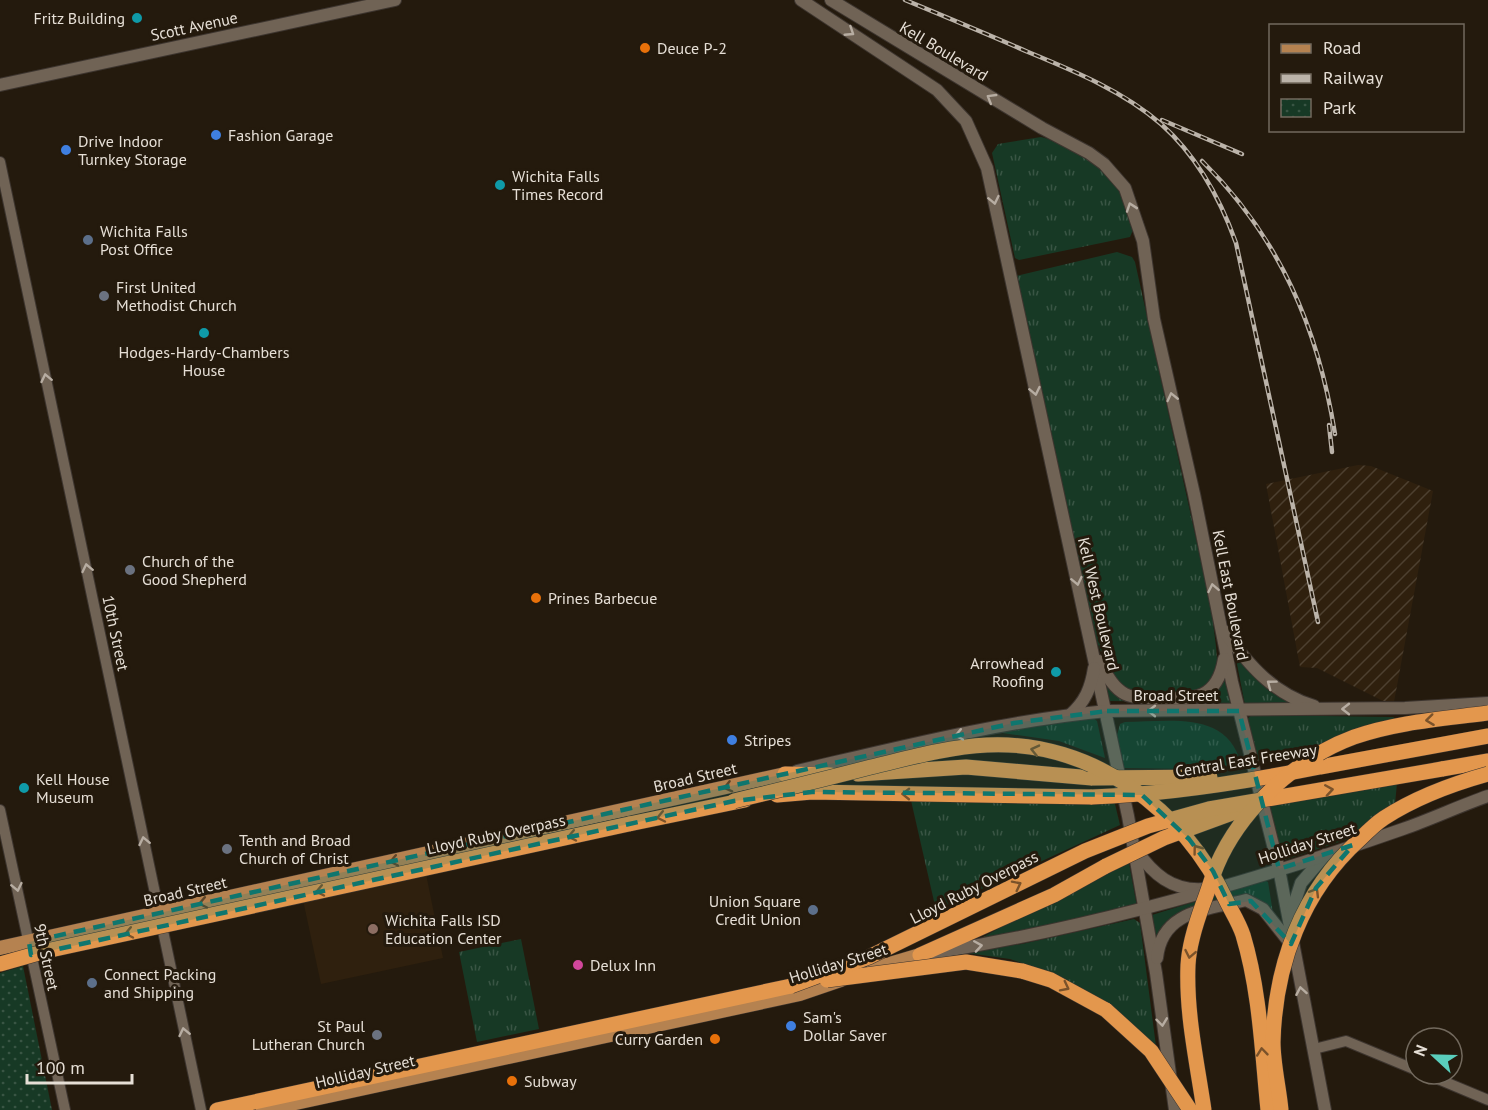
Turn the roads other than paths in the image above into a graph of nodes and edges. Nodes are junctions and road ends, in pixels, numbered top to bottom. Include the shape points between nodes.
1 (395, 0) edge
2 (801, 0) edge
3 (831, 0) edge
4 (0, 85) edge
5 (1042, 128) joint
6 (978, 144) joint
7 (0, 162) edge
8 (1221, 627) junction
9 (1091, 647) junction
10 (1226, 649) junction
11 (1095, 661) junction
12 (1488, 703) edge
13 (1324, 709) junction
14 (1107, 711) junction
15 (1239, 711) junction
16 (1488, 713) edge
17 (1070, 715) junction
18 (1488, 736) edge
19 (1488, 761) edge
20 (1320, 767) junction
21 (1488, 767) edge
22 (1446, 768) junction
23 (785, 774) junction
24 (1488, 774) edge
25 (1300, 793) junction
26 (1007, 796) joint
27 (1488, 796) edge
28 (734, 801) junction
29 (0, 810) edge
30 (1134, 847) junction
31 (1327, 854) junction
32 (1279, 869) junction
33 (1217, 889) junction
34 (1145, 910) junction
35 (159, 913) junction
36 (1289, 924) junction
37 (29, 942) junction
38 (1293, 946) junction
39 (0, 948) edge
40 (920, 955) junction
41 (0, 964) edge
42 (1156, 973) junction
43 (791, 986) junction
44 (1314, 1049) junction
45 (1404, 1065) edge
46 (1455, 1086) edge
47 (1488, 1100) edge
48 (64, 1110) edge
49 (201, 1110) edge
50 (217, 1110) edge
51 (263, 1110) edge
52 (1175, 1110) edge
53 (1190, 1110) edge
54 (1204, 1110) edge
55 (1268, 1110) edge
56 (1281, 1110) edge
57 (1325, 1110) edge

1 - 4 main road, Scott Avenue
2 -> 6 main road, Kell Boulevard via 938,90 966,121
5 -> 3 main road, Kell Boulevard
8 -> 5 main road, Kell East Boulevard via 1154,319 1143,242 1131,204 1125,188 1104,164
6 -> 9 main road, Kell West Boulevard via 990,180
35 -> 7 street, 10th Street
8 - 10 main road, Kell East Boulevard
13 -> 8 main road via 1299,702 1264,679
9 - 10 main road via 1112,684 1125,694 1194,699 1208,691 1222,673
9 - 11 main road, Kell West Boulevard
10 - 15 main road, Kell East Boulevard
11 - 14 main road, Kell West Boulevard
11 - 17 main road via 1092,683
12 -> 13 main road, Broad Street
13 - 15 main road, Broad Street
15 -> 14 main road, Broad Street
14 - 17 main road, Broad Street
14 - 30 main road, Kell West Boulevard
15 - 32 main road, Kell East Boulevard
16 -> 54 highway, bridge via 1393,725 1352,738 1315,757 1275,786 1240,827 1218,863 1196,925 1188,964 1190,1018
17 -> 23 main road, Broad Street via 1014,723
18 - 20 highway, Central East Freeway
19 - 22 highway
20 - 23 highway, bridge via 1206,777 1092,778 966,768
20 - 26 highway, Central East Freeway, bridge via 1138,795
21 - 22 highway
25 -> 22 highway, bridge
23 -> 35 main road, Broad Street
56 -> 24 highway, bridge via 1273,1044 1277,988 1294,931 1316,888 1346,852 1382,819 1429,794
25 - 40 highway, bridge via 1229,813 1164,838 1054,895
43 -> 25 highway, Lloyd Ruby Overpass, bridge via 869,957 1085,851 1148,826 1209,809
26 -> 28 highway, Lloyd Ruby Overpass, bridge via 812,792
27 - 31 main road, Holliday Street
28 -> 41 highway, Lloyd Ruby Overpass, bridge
55 -> 28 highway, bridge via 1256,1000 1242,934 1213,871 1189,839 1161,809 1130,786 1097,768 1060,756 1025,747 989,745 951,748
29 -> 37 street, 9th Street
30 - 33 main road via 1163,880 1192,890
30 - 34 main road, Kell West Boulevard
31 - 32 main road, Holliday Street
31 - 36 main road via 1301,883
32 - 33 main road, Holliday Street
32 - 36 main road, Kell East Boulevard
33 - 34 main road, Holliday Street
40 -> 34 main road, Holliday Street via 1025,938
34 - 42 main road, Kell West Boulevard
35 - 37 main road, Broad Street
49 -> 35 street, 10th Street
36 - 38 main road, Kell East Boulevard
37 - 39 main road, Broad Street
37 - 48 street, 9th Street
38 - 42 main road via 1263,909 1246,900 1172,922 1159,945
44 -> 38 main road, Kell East Boulevard
40 - 51 main road, Holliday Street via 800,994
42 -> 52 main road, Kell West Boulevard
43 - 50 highway, Lloyd Ruby Overpass
43 -> 53 highway, bridge via 966,962 1051,980 1106,1010 1150,1052
44 - 45 street via 1346,1041
44 - 57 main road, Kell East Boulevard
46 - 47 street

